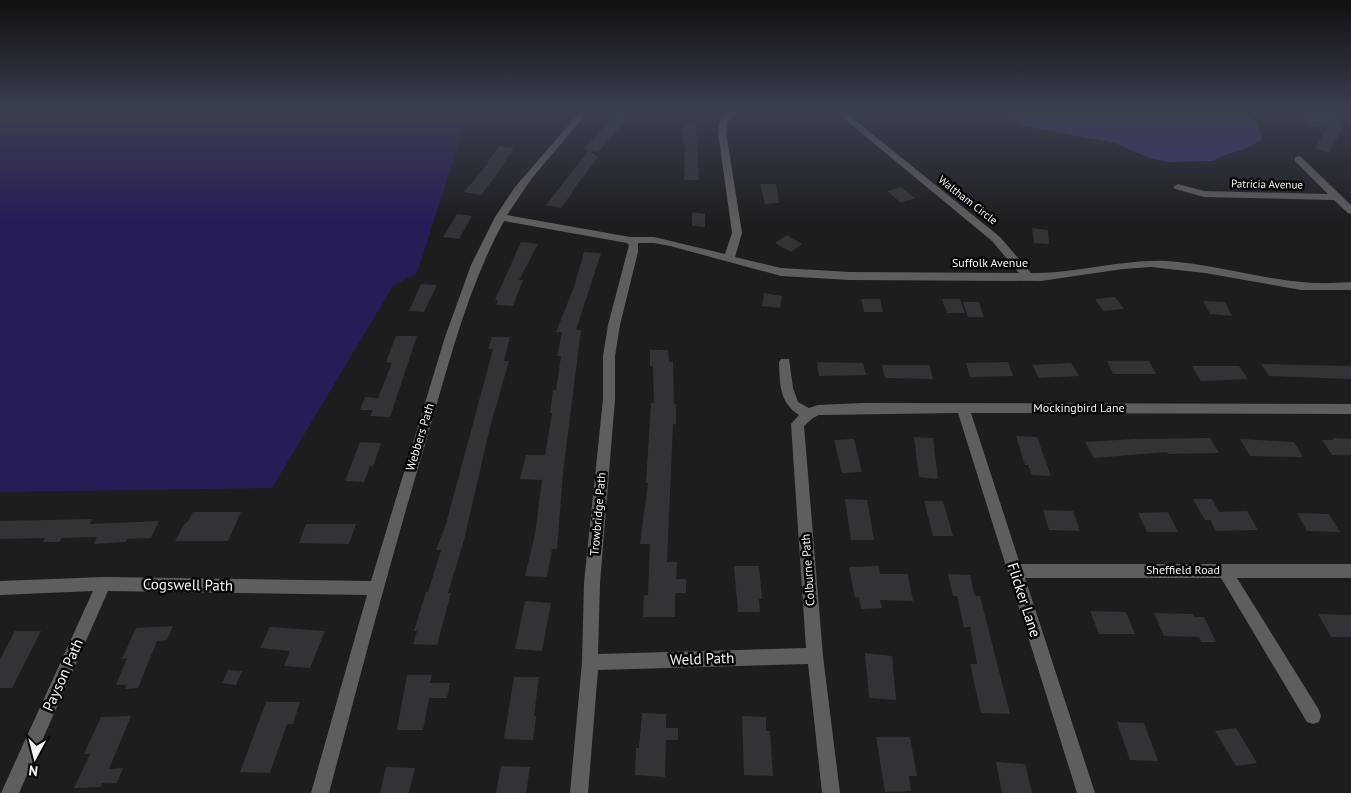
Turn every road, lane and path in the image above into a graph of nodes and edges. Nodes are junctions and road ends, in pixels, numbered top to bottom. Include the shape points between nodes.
1 (552, 149) edge
2 (725, 149) edge
3 (885, 149) edge
4 (1298, 159) dead end
5 (1178, 187) dead end
6 (1337, 197) junction
7 (1351, 212) edge
8 (500, 217) junction
9 (630, 240) junction
10 (729, 259) junction
11 (1028, 277) junction
12 (1351, 286) edge
13 (785, 362) dead end
14 (963, 408) junction
15 (1351, 409) edge
16 (808, 414) junction
17 (1224, 570) junction
18 (1014, 571) junction
19 (1351, 571) edge
20 (104, 584) junction
21 (0, 588) edge
22 (376, 588) junction
23 (815, 656) junction
24 (590, 662) junction
25 (1313, 716) dead end
26 (10, 793) edge
27 (320, 793) edge
28 (579, 793) edge
29 (831, 793) edge
30 (1086, 793) edge

1 - 8 street, Webbers Path via 520,186
2 - 10 street via 737,234
3 - 11 street, Waltham Circle via 996,239
4 - 6 street
5 - 6 street, Patricia Avenue via 1204,194
6 - 7 street
8 - 9 street, Suffolk Avenue
8 - 22 street, Webbers Path via 474,265 460,304
9 - 10 street, Suffolk Avenue via 670,243
9 - 24 street, Trowbridge Path via 634,245 633,252 609,356 592,583
10 - 11 street, Suffolk Avenue via 781,272 814,275
11 - 12 street, Suffolk Avenue via 1150,264 1296,285
13 - 16 street via 793,405
14 - 15 street, Mockingbird Lane
14 - 16 street, Mockingbird Lane via 863,408 818,410
14 - 18 street, Flicker Lane
16 - 23 street, Colburne Path via 797,424
17 - 18 street, Sheffield Road
17 - 19 street, Sheffield Road
17 - 25 street
18 - 30 street, Flicker Lane
20 - 21 street, Cogswell Path
20 - 22 street, Cogswell Path
20 - 26 street, Payson Path
22 - 27 street, Webbers Path
23 - 24 street, Weld Path
23 - 29 street, Colburne Path
24 - 28 street, Trowbridge Path

